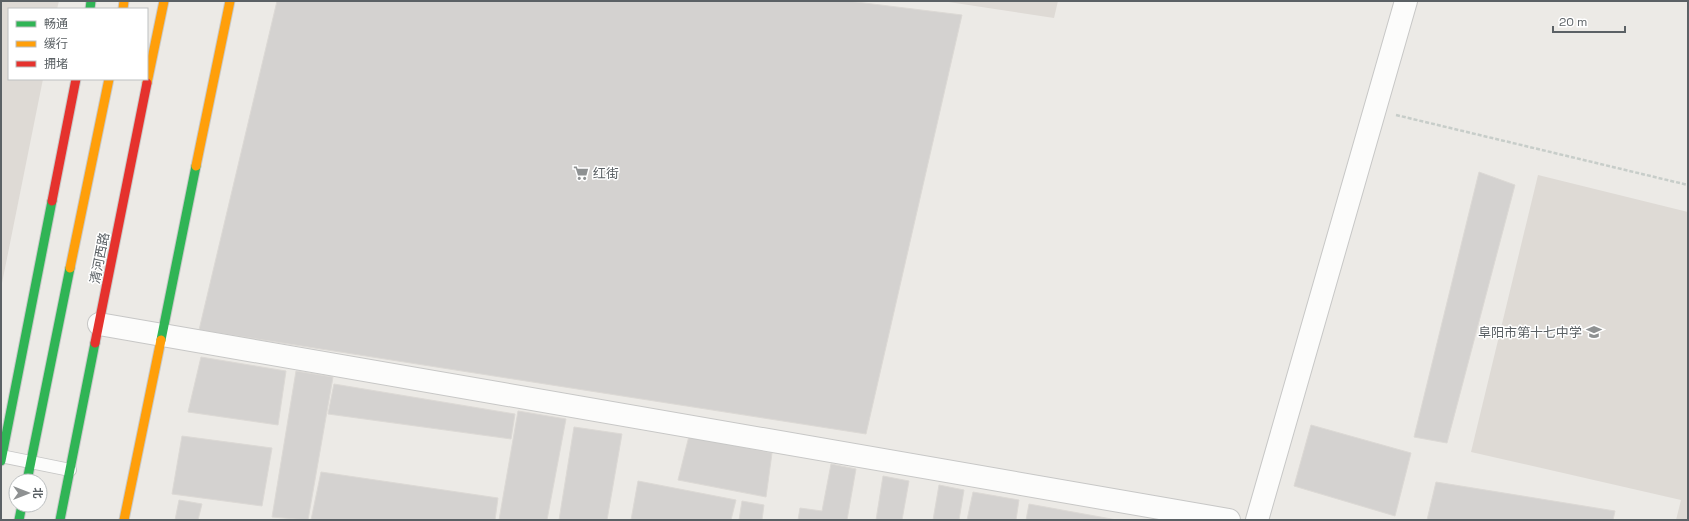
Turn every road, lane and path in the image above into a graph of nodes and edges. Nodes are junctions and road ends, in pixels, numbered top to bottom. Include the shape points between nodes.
1 (164, 1) edge
2 (230, 1) edge
3 (1406, 1) edge
4 (76, 80) edge
5 (109, 80) edge
6 (1375, 110) junction
7 (1688, 186) edge
8 (99, 324) junction
9 (162, 335) junction
10 (1, 458) edge
11 (31, 462) junction
12 (70, 470) junction
13 (29, 473) edge
14 (60, 520) edge
15 (124, 520) edge
16 (1229, 520) edge
17 (1257, 520) edge

1 - 8 main road, 清河西路
2 - 9 main road
3 - 6 street
4 - 10 main road
5 - 11 main road, 清河西路
6 - 7 path
6 - 17 street
8 - 9 street
8 - 12 main road, 清河西路
9 - 15 main road
9 - 16 street
10 - 11 lane
11 - 12 lane
11 - 13 main road, 清河西路
12 - 14 main road, 清河西路

